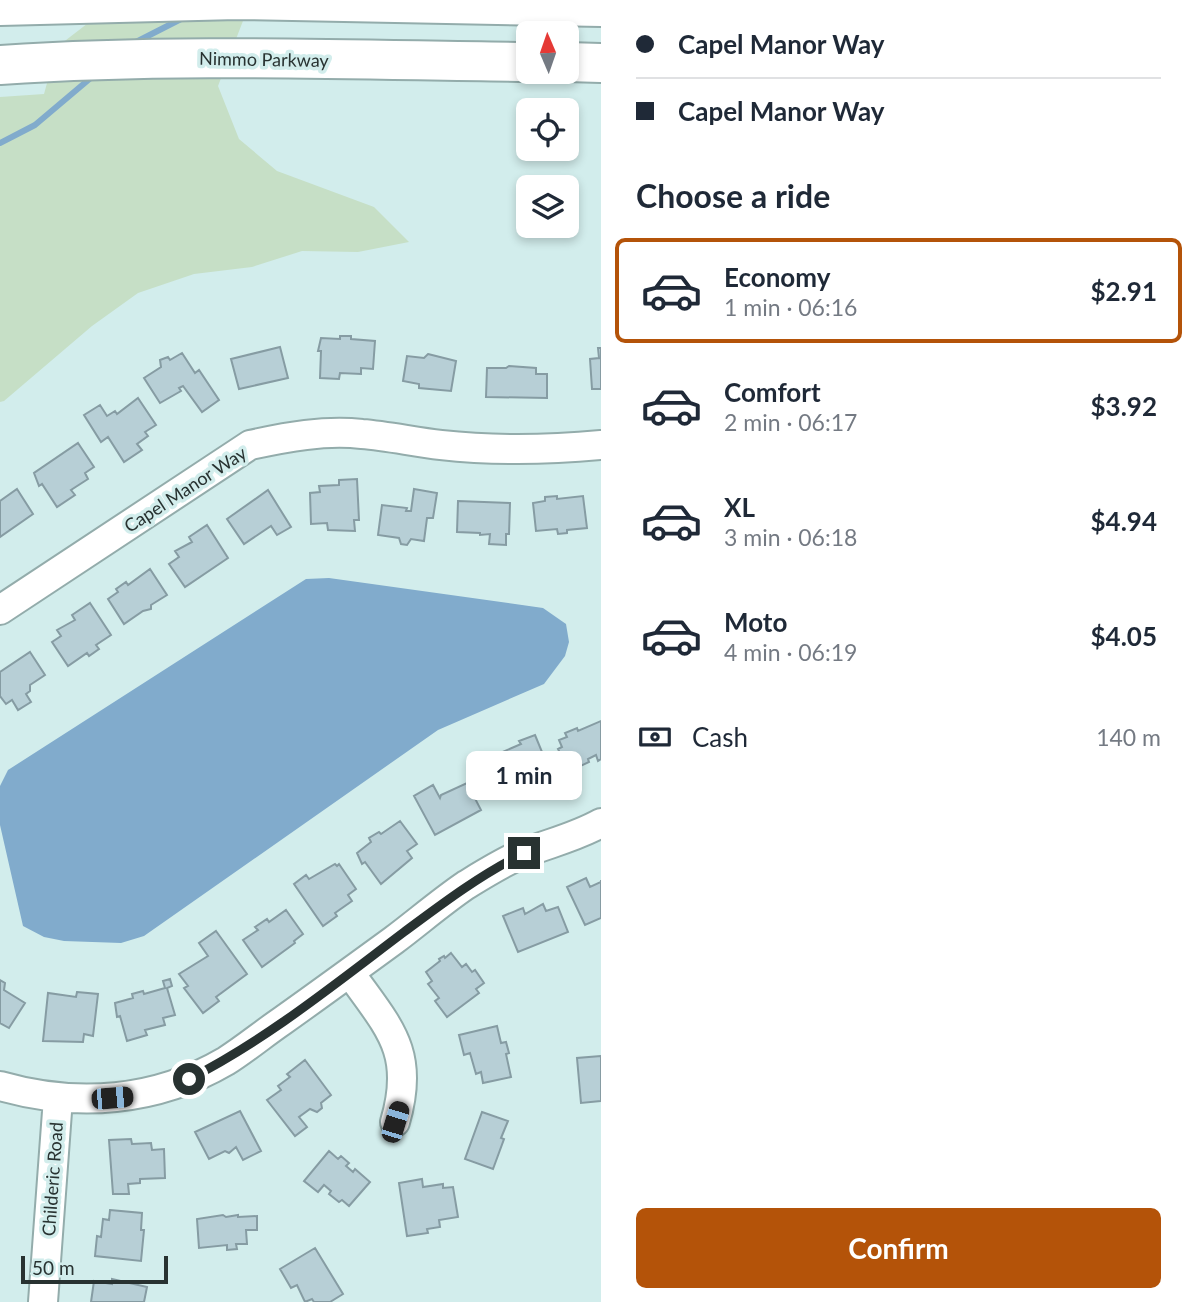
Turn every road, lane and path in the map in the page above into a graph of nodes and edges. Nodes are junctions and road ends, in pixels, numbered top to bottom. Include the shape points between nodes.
1 (237, 0) edge
2 (0, 6) edge
3 (601, 7) edge
4 (516, 62) edge
5 (579, 62) edge
6 (601, 63) edge
7 (0, 65) edge
8 (601, 445) edge
9 (0, 610) edge
10 (601, 823) edge
11 (350, 973) junction
12 (0, 1086) edge
13 (58, 1098) junction
14 (395, 1122) dead end
15 (43, 1302) edge

1 - 2 highway
1 - 3 highway
4 - 7 highway, Nimmo Parkway via 184,57
5 - 6 highway
8 - 9 street, Capel Manor Way via 503,449 360,433 286,437 250,445
10 - 11 street via 501,864
11 - 13 street via 226,1060 189,1079 129,1096
11 - 14 street via 394,1034 401,1056 401,1104
12 - 13 street
13 - 15 street, Childeric Road

